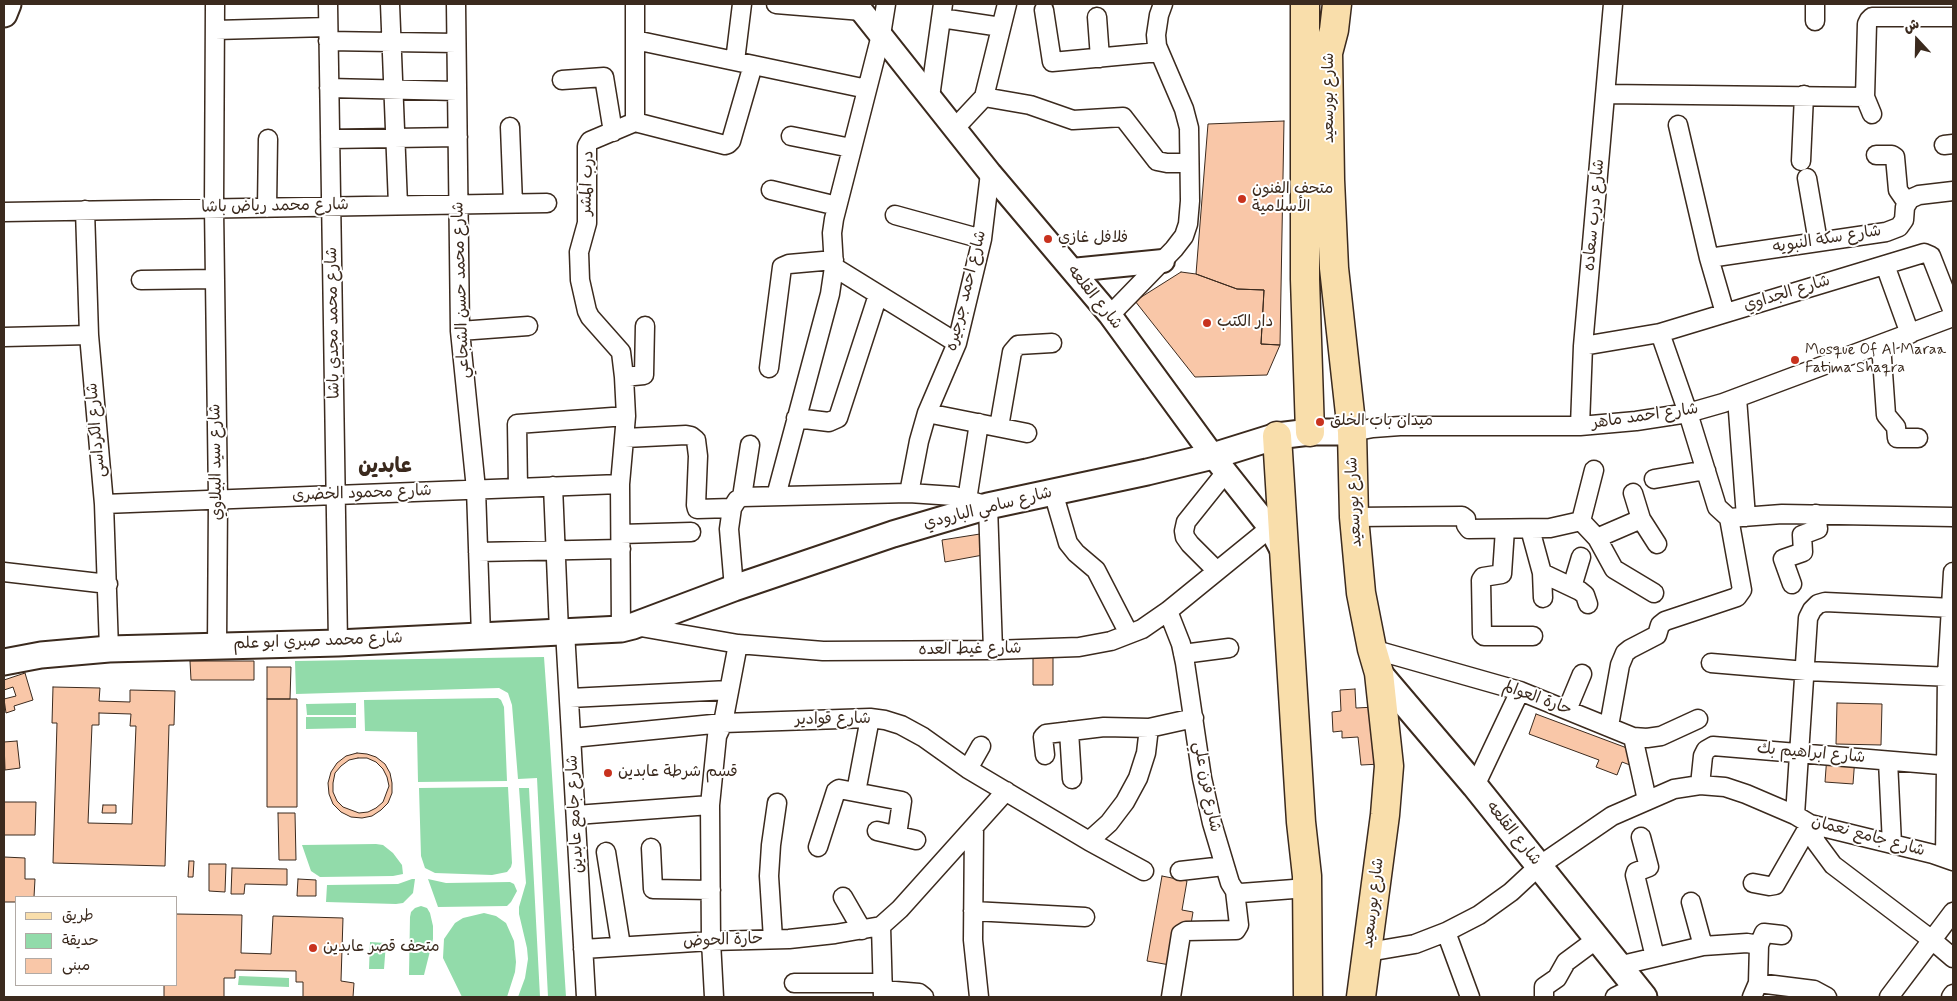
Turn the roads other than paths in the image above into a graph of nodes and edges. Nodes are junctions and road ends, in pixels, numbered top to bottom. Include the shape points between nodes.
1 (8, 4) edge
2 (216, 4) edge
3 (328, 4) edge
4 (390, 4) edge
5 (456, 4) edge
6 (634, 4) edge
7 (742, 4) edge
8 (776, 4) edge
9 (886, 4) edge
10 (1007, 4) edge
11 (1163, 4) edge
12 (1305, 4) edge
13 (1337, 4) edge
14 (1612, 4) edge
15 (859, 7) edge
16 (1044, 10) dead end
17 (942, 11) edge
18 (4, 14) edge
19 (1953, 17) edge
20 (1097, 18) dead end
21 (1001, 27) junction
22 (215, 30) junction
23 (328, 34) junction
24 (881, 35) junction
25 (635, 40) junction
26 (392, 42) junction
27 (456, 43) junction
28 (1160, 52) junction
29 (1100, 58) junction
30 (735, 62) junction
31 (753, 65) junction
32 (562, 80) dead end
33 (329, 88) junction
34 (393, 89) junction
35 (867, 89) junction
36 (457, 91) junction
37 (1606, 94) junction
38 (1804, 96) junction
39 (1865, 96) junction
40 (930, 97) junction
41 (984, 97) junction
42 (1872, 114) dead end
43 (635, 122) junction
44 (1678, 125) dead end
45 (510, 127) dead end
46 (955, 128) junction
47 (612, 132) junction
48 (791, 136) dead end
49 (458, 137) junction
50 (396, 138) junction
51 (268, 139) dead end
52 (330, 139) junction
53 (851, 148) junction
54 (1876, 155) dead end
55 (1801, 161) dead end
56 (1189, 162) junction
57 (990, 173) junction
58 (1807, 178) dead end
59 (772, 190) dead end
60 (1953, 192) edge
61 (547, 203) dead end
62 (1907, 203) junction
63 (458, 204) junction
64 (513, 204) junction
65 (398, 205) junction
66 (331, 206) junction
67 (837, 206) junction
68 (214, 208) junction
69 (268, 208) junction
70 (85, 210) junction
71 (4, 212) edge
72 (895, 215) dead end
73 (982, 239) junction
74 (1818, 242) junction
75 (1709, 258) junction
76 (1163, 261) junction
77 (834, 264) junction
78 (1885, 265) junction
79 (1072, 270) junction
80 (215, 279) junction
81 (141, 280) dead end
82 (878, 295) junction
83 (1953, 312) edge
84 (1725, 313) junction
85 (1110, 315) junction
86 (1953, 317) edge
87 (528, 326) dead end
88 (645, 326) dead end
89 (460, 331) junction
90 (1660, 332) junction
91 (1910, 334) junction
92 (89, 335) junction
93 (4, 337) edge
94 (957, 343) junction
95 (1052, 343) dead end
96 (1881, 344) junction
97 (1583, 346) junction
98 (768, 368) dead end
99 (624, 377) junction
100 (1737, 398) junction
101 (927, 413) junction
102 (1688, 413) junction
103 (626, 416) junction
104 (796, 418) junction
105 (979, 423) junction
106 (1580, 426) junction
107 (999, 427) junction
108 (1310, 432) junction
109 (1352, 432) junction
110 (1027, 433) dead end
111 (1277, 436) junction
112 (625, 438) junction
113 (1918, 438) dead end
114 (750, 445) dead end
115 (1219, 464) junction
116 (1594, 470) dead end
117 (1706, 470) junction
118 (1654, 479) dead end
119 (620, 484) junction
120 (553, 486) junction
121 (518, 488) junction
122 (476, 489) junction
123 (1053, 492) junction
124 (909, 493) junction
125 (1633, 493) dead end
126 (337, 494) junction
127 (776, 496) junction
128 (218, 499) junction
129 (737, 502) junction
130 (978, 503) junction
131 (104, 504) junction
132 (1816, 514) junction
133 (1354, 517) junction
134 (1737, 517) junction
135 (1953, 518) edge
136 (1642, 519) junction
137 (1581, 521) junction
138 (1270, 528) junction
139 (1505, 529) junction
140 (1530, 529) junction
141 (691, 532) dead end
142 (1597, 538) junction
143 (621, 541) junction
144 (1657, 544) dead end
145 (556, 550) junction
146 (478, 552) junction
147 (1284, 554) junction
148 (1581, 557) dead end
149 (1217, 571) junction
150 (4, 572) edge
151 (1953, 572) edge
152 (1542, 573) junction
153 (108, 584) junction
154 (1792, 584) dead end
155 (1572, 587) junction
156 (734, 588) junction
157 (1654, 593) dead end
158 (1543, 598) dead end
159 (1588, 604) dead end
160 (1952, 608) edge
161 (1168, 611) junction
162 (627, 627) junction
163 (562, 631) junction
164 (1129, 634) junction
165 (481, 636) junction
166 (1533, 636) dead end
167 (338, 643) junction
168 (738, 644) junction
169 (217, 646) junction
170 (1229, 648) dead end
171 (109, 649) junction
172 (993, 650) junction
173 (1183, 654) junction
174 (1376, 661) junction
175 (4, 662) edge
176 (1711, 663) dead end
177 (1806, 671) junction
178 (1582, 674) dead end
179 (1950, 676) edge
180 (729, 690) junction
181 (1520, 691) junction
182 (570, 698) junction
183 (1567, 710) junction
184 (870, 718) junction
185 (1194, 718) junction
186 (1698, 720) dead end
187 (723, 723) junction
188 (1609, 726) junction
189 (1149, 728) junction
190 (1069, 730) junction
191 (1633, 737) junction
192 (572, 738) junction
193 (981, 746) dead end
194 (1800, 753) junction
195 (1045, 756) dead end
196 (1888, 761) junction
197 (1950, 766) edge
198 (968, 769) junction
199 (1072, 779) dead end
200 (1700, 785) junction
201 (1475, 786) junction
202 (856, 792) junction
203 (1006, 792) junction
204 (1647, 800) junction
205 (777, 803) dead end
206 (710, 805) junction
207 (576, 815) junction
208 (1802, 819) junction
209 (974, 827) junction
210 (877, 831) dead end
211 (897, 835) junction
212 (1641, 837) dead end
213 (916, 840) dead end
214 (1089, 841) junction
215 (1892, 844) junction
216 (818, 847) dead end
217 (651, 848) dead end
218 (606, 852) dead end
219 (1949, 859) edge
220 (1224, 866) junction
221 (1539, 866) junction
222 (1144, 871) dead end
223 (1180, 871) dead end
224 (1754, 884) dead end
225 (1307, 888) junction
226 (711, 890) junction
227 (1235, 891) junction
228 (843, 898) dead end
229 (1691, 902) dead end
230 (973, 911) junction
231 (1953, 912) edge
232 (1085, 917) dead end
233 (881, 926) junction
234 (862, 930) junction
235 (1446, 932) junction
236 (1782, 935) dead end
237 (773, 939) junction
238 (1597, 939) junction
239 (1932, 940) junction
240 (711, 941) junction
241 (1759, 945) junction
242 (621, 946) junction
243 (1703, 946) junction
244 (583, 949) junction
245 (1368, 952) junction
246 (1655, 957) junction
247 (1953, 958) edge
248 (1618, 966) junction
249 (802, 988) edge
250 (883, 990) edge
251 (1755, 990) edge
252 (1792, 992) edge
253 (1631, 994) edge
254 (1953, 994) edge
255 (586, 997) edge
256 (714, 997) edge
257 (924, 997) edge
258 (978, 997) edge
259 (1171, 997) edge
260 (1308, 997) edge
261 (1361, 997) edge
262 (1470, 997) edge
263 (1544, 997) edge
264 (1827, 997) edge
265 (1889, 997) edge
266 (1951, 997) edge

1 - 18 main road
2 - 22 street, شارع سيد البيلاوي
3 - 23 street, شارع محمد مجدي باشا
4 - 26 street
5 - 27 street, شارع محمد حسن الشجاعي
6 - 25 street
7 - 30 street
8 - 15 street
9 - 24 street
10 - 21 street
11 - 28 street via 1156,35
12 - 108 main road, شارع بورسعيد via 1305,279
13 - 109 main road, شارع بورسعيد via 1328,53 1330,180 1334,268
14 - 37 street, شارع درب سعاده
15 - 24 street, شارع القلعه
16 - 29 street via 1052,62
17 - 21 street
17 - 40 street
19 - 39 street via 1869,20
20 - 29 street
21 - 41 street
22 - 23 street
22 - 68 street, شارع سيد البيلاوي
23 - 26 street
23 - 33 street, شارع محمد مجدي باشا
24 - 35 street
24 - 40 street, شارع القلعه
25 - 30 street
25 - 43 street
26 - 27 street
26 - 34 street
27 - 36 street, شارع محمد حسن الشجاعي
28 - 29 street
28 - 56 street via 1184,109 1189,128
30 - 31 street
31 - 35 street
31 - 43 street via 728,144
32 - 47 street via 604,78
33 - 34 street
33 - 52 street, شارع محمد مجدي باشا
34 - 36 street
34 - 50 street
35 - 53 street
36 - 49 street, شارع محمد حسن الشجاعي
37 - 38 street
37 - 97 street, شارع درب سعاده
38 - 39 street
38 - 55 street
39 - 42 street
40 - 46 street, شارع القلعه
41 - 46 street
41 - 56 street via 1030,105 1072,120 1123,116 1157,161 1167,164
43 - 47 street, درب المشر
44 - 75 street
45 - 64 street
46 - 57 street, شارع القلعه
47 - 99 street, درب المشر via 590,141 587,146 587,223 579,269 587,311 621,352
48 - 53 street
49 - 50 street
49 - 63 street, شارع محمد حسن الشجاعي
50 - 52 street
50 - 65 street
51 - 69 street
52 - 66 street, شارع محمد مجدي باشا
53 - 67 street
54 - 62 street via 1896,157 1898,190
56 - 76 street via 1188,224 1184,236
57 - 73 street, شارع احمد جرجيره
57 - 79 street, شارع القلعه
58 - 74 street
59 - 67 street
60 - 62 street via 1919,195
61 - 64 street, شارع محمد رياض باشا
62 - 74 street, شارع سكة النبويه via 1904,220 1899,227 1886,232
63 - 64 street, شارع محمد رياض باشا
63 - 65 street, شارع محمد رياض باشا
63 - 89 street, شارع محمد حسن الشجاعي
65 - 66 street, شارع محمد رياض باشا
66 - 69 street, شارع محمد رياض باشا
66 - 126 street, شارع محمد مجدي باشا
67 - 77 street via 832,233
68 - 69 street, شارع محمد رياض باشا
68 - 70 street, شارع محمد رياض باشا
68 - 80 street, شارع سيد البيلاوي
70 - 71 street, شارع محمد رياض باشا
70 - 92 street, شارع الكرداسى
72 - 73 street
73 - 94 street, شارع احمد جرجيره
74 - 75 street, شارع سكة النبويه
75 - 84 street
76 - 79 street
76 - 85 street
77 - 82 street
77 - 98 street via 789,264 782,267
77 - 104 street via 830,294
78 - 83 street, شارع الجداوي via 1929,254
78 - 84 street, شارع الجداوي
78 - 91 street
79 - 85 street, شارع القلعه
80 - 81 street
80 - 128 street, شارع سيد البيلاوي
82 - 94 street
82 - 104 street via 838,418 829,422
84 - 90 street, شارع الجداوي
85 - 115 street, شارع القلعه
86 - 91 street, شارع احمد ماهر
87 - 89 street
88 - 99 street via 644,375
89 - 122 street, شارع محمد حسن الشجاعي
90 - 97 street, شارع الجداوي
90 - 102 street
91 - 96 street, شارع احمد ماهر
92 - 93 street
92 - 131 street, شارع الكرداسى
94 - 101 street, شارع احمد جرجيره
95 - 107 street via 1018,345 1012,352
96 - 100 street, شارع احمد ماهر
96 - 113 street via 1886,415 1896,427 1897,438
97 - 106 street, شارع درب سعاده
99 - 103 street, درب المشر
100 - 102 street, شارع احمد ماهر
100 - 134 street
101 - 105 street
101 - 124 street, شارع احمد جرجيره
102 - 106 street, شارع احمد ماهر
102 - 117 street
103 - 112 street, درب المشر
103 - 121 street via 517,424
104 - 127 street
105 - 107 street
105 - 130 street
106 - 109 street, شارع احمد ماهر via 1400,426
107 - 110 street
108 - 109 main road, شارع سامي البارودي
108 - 111 main road, شارع سامي البارودي
109 - 133 main road, شارع بورسعيد
111 - 115 main road, شارع سامي البارودي
111 - 147 main road
112 - 119 street, درب المشر
112 - 129 street via 692,436 696,440 698,456 697,509
114 - 129 street
115 - 123 main road, شارع سامي البارودي via 1147,472
115 - 138 street, شارع القلعه
115 - 149 street via 1184,530 1185,538
116 - 137 street
117 - 118 street
117 - 134 street via 1717,507
119 - 120 street, شارع محمود الخضرى
119 - 143 street, درب المشر
120 - 121 street, شارع محمود الخضرى
120 - 145 street, شارع جامع عابدين
121 - 122 street, شارع محمود الخضرى
122 - 126 street, شارع محمود الخضرى
122 - 146 street, شارع محمد حسن الشجاعي
123 - 130 main road, شارع سامي البارودي
123 - 164 street via 1068,543 1096,570
124 - 127 street
124 - 130 street via 954,496
125 - 136 street
126 - 128 street, شارع محمود الخضرى
126 - 167 street, شارع محمد مجدي باشا
127 - 129 street
128 - 131 street, شارع محمود الخضرى
128 - 169 street, شارع سيد البيلاوي
129 - 156 street via 729,529
130 - 156 main road, شارع سامي البارودي
130 - 172 street
131 - 153 street, شارع الكرداسى
132 - 134 street
132 - 135 street
132 - 154 street via 1818,529 1802,535 1803,552 1782,559
133 - 139 street via 1462,516 1469,528
133 - 174 main road, شارع بورسعيد via 1361,593
134 - 188 street via 1740,594 1665,621 1657,635 1625,653
136 - 142 street
136 - 144 street
137 - 140 street
137 - 142 street
138 - 147 street, شارع القلعه
138 - 149 street, شارع غيط العده
139 - 140 street
139 - 166 street via 1502,574 1481,580 1483,636
140 - 152 street
141 - 143 street
142 - 157 street via 1614,569
143 - 145 street
143 - 162 street, درب المشر
145 - 146 street
145 - 163 street, شارع جامع عابدين
146 - 165 street, شارع محمد حسن الشجاعي
147 - 225 main road
148 - 155 street
149 - 161 street, شارع غيط العده
150 - 153 street
151 - 160 street
152 - 155 street
152 - 158 street
153 - 171 street, شارع الكرداسى
155 - 159 street via 1583,593
156 - 162 main road, شارع سامي البارودي
160 - 177 street via 1818,604 1808,618
160 - 179 street
161 - 164 street, شارع غيط العده
161 - 173 street, شارع فرن علي
162 - 163 main road, شارع محمد صبري ابو علم
162 - 168 street, شارع غيط العده
163 - 165 main road, شارع محمد صبري ابو علم
163 - 182 street, شارع جامع عابدين
164 - 172 street, شارع غيط العده via 1079,647
165 - 167 main road, شارع محمد صبري ابو علم
167 - 169 main road, شارع محمد صبري ابو علم
168 - 172 street, شارع غيط العده via 823,651
168 - 180 street
169 - 171 main road, شارع محمد صبري ابو علم
170 - 173 street
171 - 175 main road, شارع محمد صبري ابو علم
173 - 185 street, شارع فرن علي
174 - 181 street, حارة العوالم
174 - 201 main road, شارع القلعه
174 - 245 main road, شارع بورسعيد via 1389,766
176 - 177 street
177 - 179 street
177 - 194 street
178 - 183 street
179 - 197 street
180 - 182 street
180 - 187 street
181 - 183 street, حارة العوالم
181 - 201 street
182 - 192 street, شارع جامع عابدين
183 - 188 street, حارة العوالم
184 - 187 street, شارع قوادير
184 - 198 street, شارع قوادير via 901,725
184 - 202 street
185 - 189 street
185 - 220 street, شارع فرن علي via 1202,778
186 - 191 street, حارة العوالم via 1661,736
187 - 192 street, شارع قوادير
187 - 206 street via 717,736
188 - 191 street, حارة العوالم
189 - 190 street
189 - 214 street via 1138,778 1109,823
190 - 195 street via 1044,735
190 - 199 street
191 - 204 street
192 - 207 street, شارع جامع عابدين
193 - 198 street
194 - 196 street, شارع ابراهيم بك
194 - 200 street, شارع ابراهيم بك via 1713,746 1703,756
194 - 208 street
196 - 197 street, شارع ابراهيم بك
196 - 215 street
197 - 219 street
198 - 203 street, شارع قوادير
200 - 204 street, شارع جامع نعمان via 1674,789
200 - 208 street, شارع جامع نعمان via 1724,787
201 - 221 main road, شارع القلعه
202 - 211 street via 902,801
202 - 216 street via 836,790
203 - 209 street
203 - 214 street, شارع قوادير
204 - 221 street, شارع جامع نعمان via 1612,816
205 - 237 street via 769,876
206 - 207 street
206 - 226 street
207 - 244 street, شارع جامع عابدين
208 - 215 street, شارع جامع نعمان
208 - 224 street via 1775,885
208 - 239 street via 1832,865
209 - 230 street
209 - 233 street via 900,910
210 - 211 street
211 - 213 street
212 - 246 street via 1650,867 1635,875
214 - 222 street, شارع قوادير
215 - 219 street, شارع جامع نعمان
217 - 226 street via 653,889
218 - 242 street
220 - 223 street
220 - 227 street, شارع فرن علي
221 - 235 street, شارع جامع نعمان via 1479,915
221 - 238 main road, شارع القلعه
225 - 227 street
225 - 260 main road
226 - 240 street
227 - 259 street, شارع فرن علي via 1239,925 1236,930 1186,931 1181,934
228 - 234 street
229 - 243 street
230 - 232 street
230 - 258 street
231 - 239 street
233 - 234 street, حارة الحوض
233 - 250 street
234 - 237 street, حارة الحوض
235 - 245 street, شارع جامع نعمان via 1415,944
235 - 262 street
236 - 241 street via 1764,932
237 - 240 street, حارة الحوض
238 - 248 main road, شارع القلعه
238 - 263 street via 1566,962 1557,978 1544,987
239 - 247 street
239 - 265 street
240 - 242 street, حارة الحوض
240 - 256 street
241 - 243 street
241 - 251 street
242 - 244 street, حارة الحوض
243 - 246 street
244 - 255 street, شارع جامع عابدين
245 - 261 main road, شارع بورسعيد
246 - 248 street
248 - 253 main road, شارع القلعه
249 - 250 street
250 - 257 street via 920,993
251 - 252 street
252 - 264 street via 1814,990
254 - 266 street

